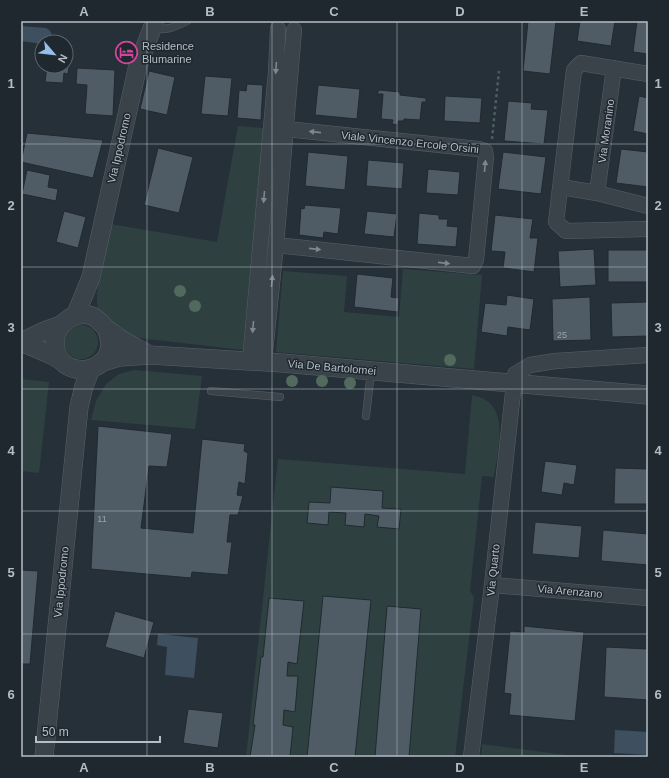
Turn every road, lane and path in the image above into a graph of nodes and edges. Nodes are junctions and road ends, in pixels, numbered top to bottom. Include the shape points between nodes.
1 (187, 21) edge
2 (153, 25) edge
3 (278, 29) dead end
4 (294, 30) dead end
5 (614, 68) junction
6 (499, 72) dead end
7 (648, 74) edge
8 (286, 129) junction
9 (485, 151) junction
10 (561, 188) junction
11 (597, 193) junction
12 (648, 206) edge
13 (648, 229) edge
14 (276, 245) junction
15 (76, 319) junction
16 (106, 328) junction
17 (21, 342) edge
18 (150, 355) junction
19 (648, 355) edge
20 (257, 361) junction
21 (65, 364) junction
22 (96, 366) junction
23 (370, 371) junction
24 (514, 383) junction
25 (211, 391) dead end
26 (648, 395) edge
27 (280, 397) dead end
28 (79, 407) junction
29 (366, 416) dead end
30 (492, 585) junction
31 (648, 598) edge
32 (44, 757) edge
33 (471, 757) edge

1 - 2 lane via 162,30
2 - 15 street, Via Ippodromo via 138,65 91,277 90,300
3 -> 20 street
4 - 8 street
5 - 7 street
5 - 10 street via 581,63 574,70
5 - 11 street, Via Moranino
6 - 9 path via 492,142
9 -> 8 street, Viale Vincenzo Ercole Orsini
8 - 14 street
14 -> 9 street, Viale Vincenzo Ercole Orsini via 473,266 476,260
10 - 11 street
10 - 13 street via 556,222 566,231
11 - 12 street
20 -> 14 street
15 - 16 street via 100,321
15 - 17 street
15 - 21 street, Via Ippodromo via 57,332 55,339 57,354
16 - 18 street, Via De Bartolomei via 118,338
16 - 22 street, Via Ippodromo via 110,344 108,353
17 - 21 street
18 - 20 street, Via De Bartolomei
18 - 22 street, Via De Bartolomei via 120,357
19 - 24 street via 530,365 515,374
20 - 23 street, Via De Bartolomei
21 - 22 street via 75,370
21 - 28 street, Via Ippodromo via 75,387
22 - 28 street, Via Ippodromo via 84,386
23 - 24 street, Via De Bartolomei
23 - 29 lane
24 - 26 street, Via De Bartolomei
24 - 30 street, Via Quarto
25 - 27 lane
28 - 32 street, Via Ippodromo
30 - 31 street, Via Arenzano
30 - 33 street, Via Quarto

